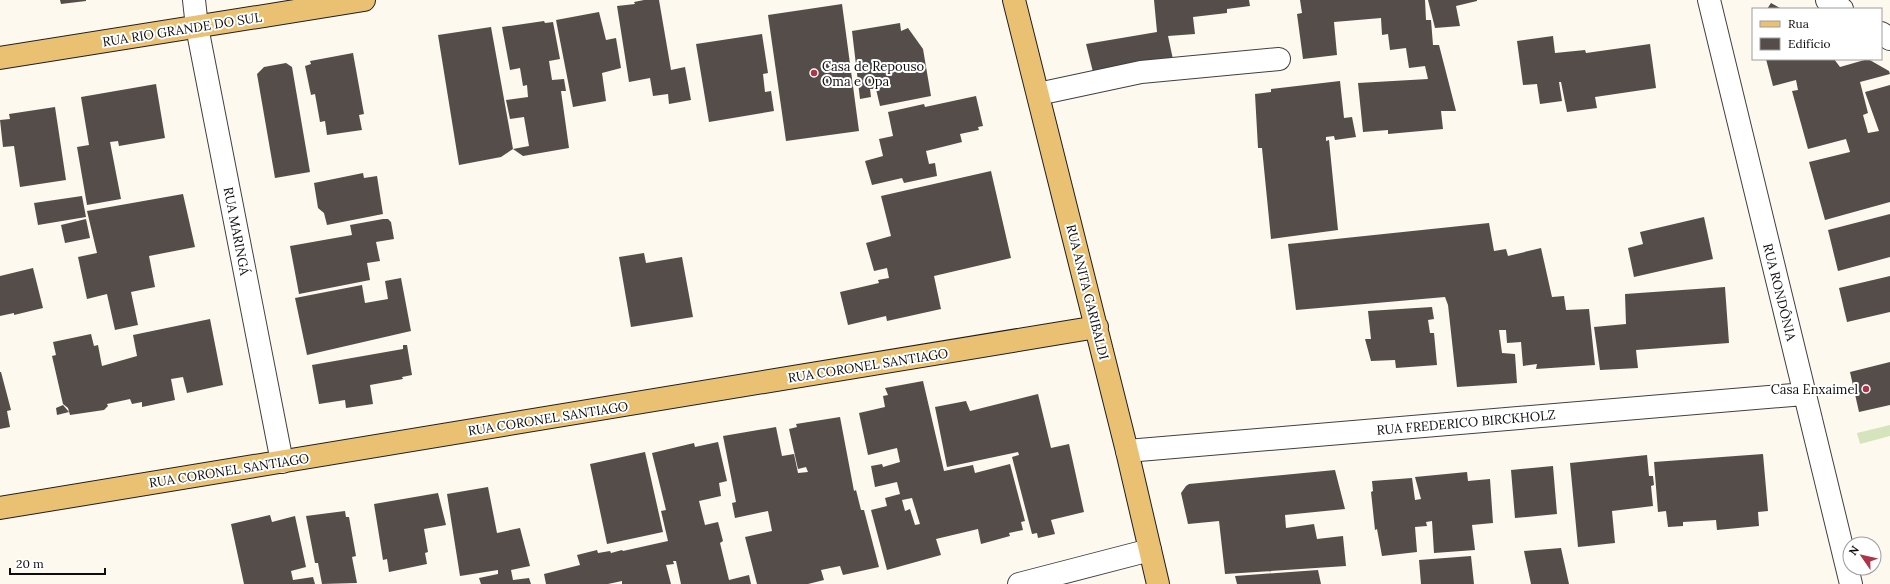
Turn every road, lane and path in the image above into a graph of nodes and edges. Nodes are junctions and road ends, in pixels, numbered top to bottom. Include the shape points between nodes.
1 (194, 0) edge
2 (364, 0) edge
3 (1014, 0) edge
4 (1709, 0) edge
5 (1827, 0) edge
6 (1840, 8) edge
7 (197, 27) junction
8 (0, 58) edge
9 (1279, 59) dead end
10 (1038, 94) junction
11 (1097, 327) junction
12 (1804, 394) junction
13 (1127, 451) junction
14 (282, 462) junction
15 (0, 508) edge
16 (1150, 550) junction
17 (1019, 584) edge
18 (1158, 584) edge
19 (1851, 584) edge

1 - 7 street, RUA MARINGÁ
2 - 7 main road, RUA RIO GRANDE DO SUL
3 - 10 main road, RUA ANITA GARIBALDI
4 - 12 street, RUA RONDÔNIA
5 - 6 street
7 - 8 main road, RUA RIO GRANDE DO SUL
7 - 14 street, RUA MARINGÁ
9 - 10 street via 1141,72
10 - 11 main road, RUA ANITA GARIBALDI
11 - 13 main road, RUA ANITA GARIBALDI
11 - 14 main road, RUA CORONEL SANTIAGO
12 - 13 street, RUA FREDERICO BIRCKHOLZ
12 - 19 street, RUA RONDÔNIA
13 - 16 main road, RUA ANITA GARIBALDI
14 - 15 main road, RUA CORONEL SANTIAGO
16 - 17 street
16 - 18 main road, RUA ANITA GARIBALDI

